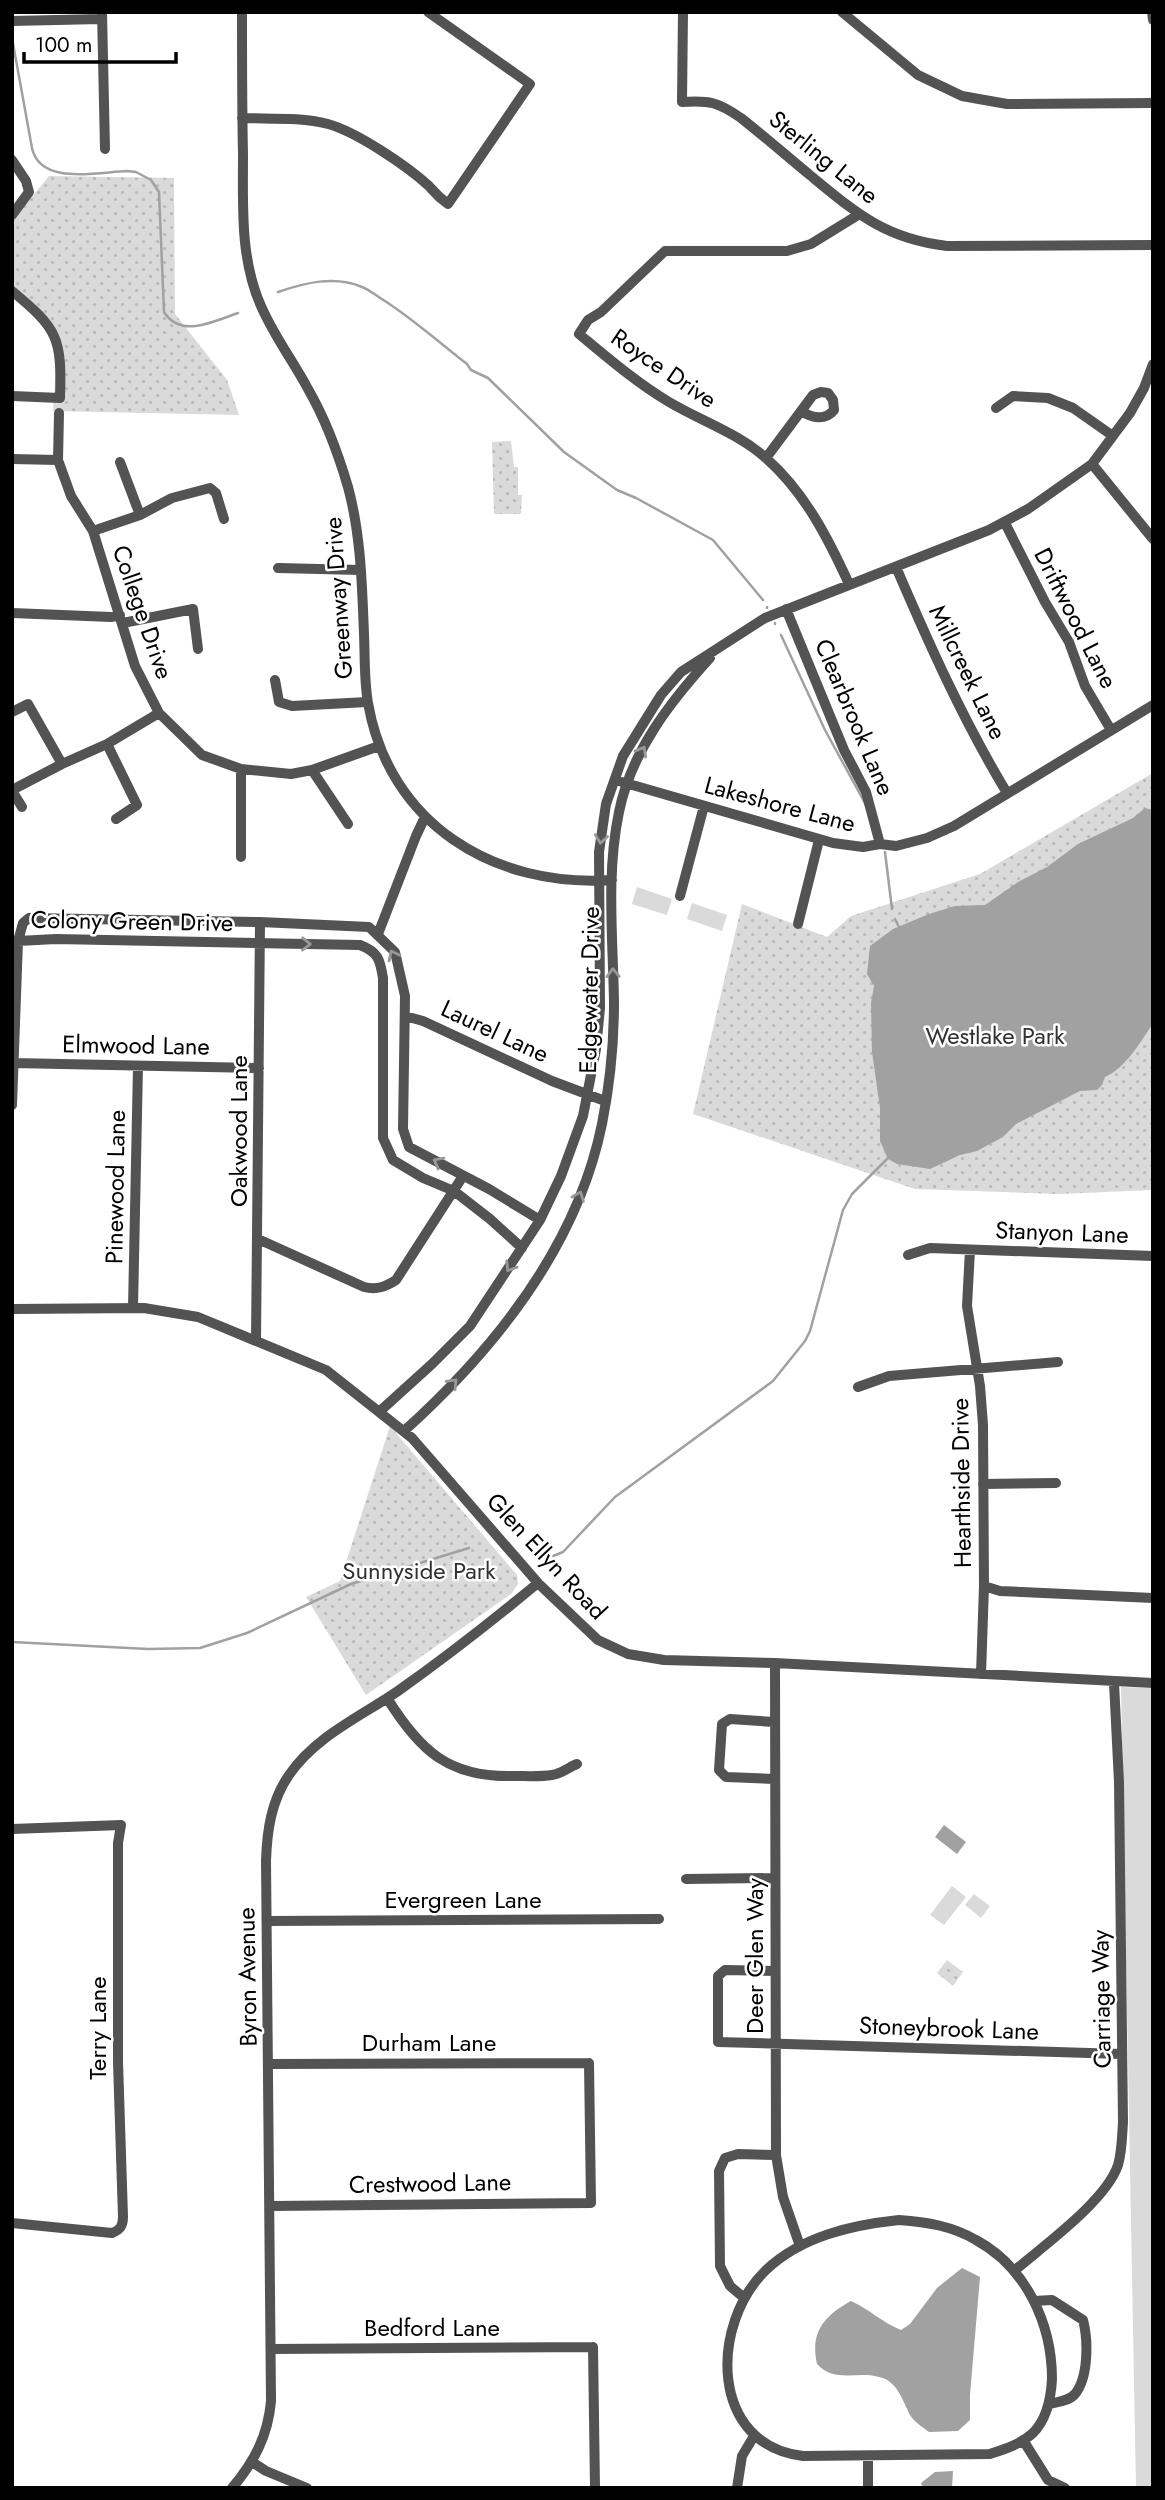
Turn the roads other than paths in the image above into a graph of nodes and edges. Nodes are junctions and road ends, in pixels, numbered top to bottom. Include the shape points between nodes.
1 (242, 12) edge
2 (428, 12) edge
3 (683, 12) edge
4 (842, 12) edge
5 (1152, 12) edge
6 (102, 15) edge
7 (1153, 20) edge
8 (12, 21) edge
9 (1153, 103) edge
10 (242, 118) junction
11 (106, 149) dead end
12 (12, 160) edge
13 (12, 215) edge
14 (858, 215) junction
15 (1153, 245) edge
16 (12, 290) edge
17 (1153, 364) edge
18 (1148, 391) edge
19 (12, 396) edge
20 (996, 408) dead end
21 (801, 411) dead end
22 (59, 414) dead end
23 (1113, 436) junction
24 (766, 458) junction
25 (12, 459) edge
26 (58, 460) junction
27 (120, 462) dead end
28 (1092, 464) junction
29 (140, 515) junction
30 (224, 519) dead end
31 (1005, 523) junction
32 (93, 531) junction
33 (1153, 539) edge
34 (896, 566) junction
35 (278, 568) dead end
36 (361, 570) junction
37 (849, 584) junction
38 (786, 609) junction
39 (12, 613) edge
40 (122, 619) junction
41 (724, 643) junction
42 (198, 649) dead end
43 (275, 680) dead end
44 (367, 702) junction
45 (1153, 705) edge
46 (12, 712) edge
47 (159, 713) junction
48 (1111, 730) junction
49 (107, 744) junction
50 (379, 746) junction
51 (62, 764) junction
52 (240, 769) junction
53 (312, 771) junction
54 (615, 780) junction
55 (628, 784) junction
56 (12, 790) edge
57 (1007, 793) junction
58 (704, 806) junction
59 (22, 807) dead end
60 (425, 817) junction
61 (116, 819) dead end
62 (348, 824) dead end
63 (818, 840) junction
64 (880, 844) junction
65 (241, 856) dead end
66 (598, 880) junction
67 (612, 880) junction
68 (680, 896) dead end
69 (260, 922) junction
70 (797, 925) dead end
71 (379, 934) junction
72 (18, 941) junction
73 (260, 944) junction
74 (405, 1016) junction
75 (13, 1063) edge
76 (138, 1066) junction
77 (259, 1068) junction
78 (588, 1095) junction
79 (605, 1101) junction
80 (12, 1105) edge
81 (463, 1176) junction
82 (454, 1191) junction
83 (540, 1220) junction
84 (258, 1239) junction
85 (522, 1248) junction
86 (970, 1250) junction
87 (908, 1255) dead end
88 (1153, 1256) edge
89 (133, 1308) junction
90 (12, 1309) edge
91 (257, 1340) junction
92 (1058, 1362) dead end
93 (976, 1368) junction
94 (858, 1387) dead end
95 (379, 1412) junction
96 (404, 1431) junction
97 (1056, 1483) dead end
98 (983, 1484) junction
99 (538, 1583) junction
100 (984, 1586) junction
101 (1153, 1598) edge
102 (775, 1663) junction
103 (981, 1674) junction
104 (1114, 1682) junction
105 (1153, 1683) edge
106 (387, 1698) junction
107 (774, 1723) junction
108 (577, 1764) dead end
109 (774, 1779) junction
110 (12, 1829) edge
111 (775, 1878) junction
112 (686, 1879) dead end
113 (659, 1919) dead end
114 (267, 1921) junction
115 (775, 1971) junction
116 (775, 2043) junction
117 (1122, 2054) junction
118 (269, 2064) junction
119 (776, 2155) junction
120 (593, 2204) joint
121 (270, 2206) junction
122 (12, 2223) edge
123 (800, 2246) junction
124 (1014, 2271) junction
125 (743, 2297) junction
126 (1034, 2301) junction
127 (271, 2349) junction
128 (1049, 2404) junction
129 (754, 2437) junction
130 (1023, 2440) junction
131 (868, 2456) junction
132 (253, 2462) junction
133 (232, 2488) edge
134 (307, 2488) edge
135 (595, 2488) edge
136 (737, 2488) edge
137 (868, 2488) edge
138 (1065, 2488) edge

1 - 10 street, Greenway Drive
2 - 10 street via 530,83 448,204 395,161 344,130 312,121
3 - 14 street, Sterling Lane via 682,102 723,106
4 - 9 street via 918,75 962,96 1007,104
5 - 7 street
6 - 8 street
6 - 11 street
10 - 36 street, Greenway Drive via 244,244 251,279 334,443 353,508
12 - 13 street via 29,192
14 - 15 street, Sterling Lane via 897,235 947,246
14 - 24 street, Royce Drive via 811,244 787,251 665,251 588,320 579,334 636,380
16 - 19 street via 43,316 54,334 61,361 60,398
17 - 18 street, Edgewater Drive
18 - 23 street, Edgewater Drive
20 - 23 street via 1013,396 1048,398 1073,408
21 - 24 street
22 - 26 street, College Drive
23 - 28 street, Edgewater Drive
24 - 37 street, Royce Drive via 818,521
25 - 26 street
26 - 32 street, College Drive via 71,496
27 - 29 street
28 - 31 street, Edgewater Drive
28 - 33 street
29 - 30 street via 172,498 210,488
29 - 32 street
31 - 34 street, Edgewater Drive
31 - 48 street, Driftwood Lane via 1069,642 1084,686
32 - 40 street, College Drive
34 - 37 street, Edgewater Drive
34 - 57 street, Millcreek Lane via 957,705
35 - 36 street
36 - 44 street, Greenway Drive
37 - 38 street, Edgewater Drive
38 - 41 street, Edgewater Drive
38 - 64 street, Clearbrook Lane via 866,792
39 - 40 street
40 - 42 street via 193,608
40 - 47 street, College Drive via 135,666
41 - 54 street, Edgewater Drive via 681,672 661,695 623,755
55 -> 41 street, Edgewater Drive via 637,759 670,704
43 - 44 street via 279,702 292,706
44 - 50 street, Greenway Drive
45 - 48 street, Lakeshore Lane
46 - 51 street via 28,704
47 - 49 street
47 - 52 street, College Drive via 202,755
48 - 57 street, Lakeshore Lane
49 - 51 street
49 - 61 street via 137,805
50 - 53 street, College Drive
50 - 60 street, Greenway Drive via 400,786
51 - 56 street
52 - 53 street, College Drive via 291,774
52 - 65 street
53 - 62 street
54 - 55 street, Lakeshore Lane
54 -> 66 street, Edgewater Drive via 606,804
55 - 58 street, Lakeshore Lane
55 - 67 street, Edgewater Drive via 619,810
56 - 59 street
57 - 64 street, Lakeshore Lane via 941,832 895,846
58 - 63 street, Lakeshore Lane
58 - 68 street
60 - 66 street, Greenway Drive via 461,846 498,864 543,877
60 - 71 street
63 - 64 street, Lakeshore Lane via 863,847
63 - 70 street
66 - 67 street, Greenway Drive
66 - 78 street, Edgewater Drive via 600,1008
79 -> 67 street, Edgewater Drive via 613,1038
69 - 71 street, Colony Green Drive via 369,927
69 - 72 street, Colony Green Drive via 29,918
69 - 73 street, Oakwood Lane
74 -> 71 street via 395,952
72 - 73 street, Colony Green Drive
72 - 75 street
73 - 77 street, Oakwood Lane
73 -> 82 street, Colony Green Drive via 360,945 373,950 383,978 383,1138 393,1160
74 - 78 street, Laurel Lane
81 -> 74 street via 409,1147 403,1129
75 - 76 street, Elmwood Lane
75 - 80 street
76 - 77 street, Elmwood Lane
76 - 89 street, Pinewood Lane
77 - 84 street, Oakwood Lane
78 - 79 street, Laurel Lane
78 - 83 street, Edgewater Drive via 561,1177
96 -> 79 street, Edgewater Drive via 494,1339 536,1283 572,1214 590,1167
81 - 82 street
81 - 83 street
82 - 84 street via 396,1280 386,1287 364,1287
82 - 85 street, Colony Green Drive
83 - 85 street, Edgewater Drive
84 - 91 street, Oakwood Lane
85 -> 95 street, Edgewater Drive via 470,1326
86 - 87 street, Stanyon Lane via 930,1248
86 - 88 street, Stanyon Lane
86 - 93 street, Hearthside Drive via 967,1306
89 - 90 street, Glen Ellyn Road
89 - 91 street, Glen Ellyn Road via 198,1317
91 - 95 street, Glen Ellyn Road via 326,1370
92 - 93 street
93 - 94 street via 890,1376
93 - 98 street, Hearthside Drive via 983,1424
95 - 96 street, Glen Ellyn Road
96 - 99 street, Glen Ellyn Road
97 - 98 street
98 - 100 street, Hearthside Drive
99 - 102 street, Glen Ellyn Road via 598,1640 628,1654 664,1660
99 - 106 street, Byron Avenue
100 - 101 street via 1000,1591
100 - 103 street, Hearthside Drive
102 - 103 street, Glen Ellyn Road
102 - 107 street, Deer Glen Way
103 - 104 street, Glen Ellyn Road
104 - 105 street, Glen Ellyn Road
104 - 117 street, Carriage Way
106 - 108 street via 412,1736 440,1760 461,1770 483,1776 554,1775
106 - 114 street, Byron Avenue via 318,1742 284,1784 272,1810 267,1839
107 - 109 street, Deer Glen Way
107 - 109 street via 730,1719 722,1724 719,1770 726,1777
109 - 111 street, Deer Glen Way
110 - 122 street, Terry Lane via 121,1825 118,2062 123,2224 112,2234
111 - 112 street
111 - 115 street, Deer Glen Way
113 - 114 street, Evergreen Lane
114 - 118 street, Byron Avenue
115 - 116 street, Deer Glen Way
115 - 116 street, Stoneybrook Lane via 725,1970 718,1976 718,2042
116 - 117 street, Stoneybrook Lane
116 - 119 street, Deer Glen Way
117 - 124 street, Carriage Way via 1123,2130 1118,2167 1093,2202
118 - 120 street, Durham Lane via 592,2060
118 - 121 street, Byron Avenue
119 - 123 street, Deer Glen Way via 783,2197
119 - 125 street via 738,2154 725,2158 719,2171 720,2266 730,2286
120 - 121 street, Crestwood Lane
121 - 127 street, Byron Avenue
123 - 124 street via 866,2224 929,2223 977,2240
123 - 125 street via 766,2270
124 - 126 street
125 - 129 street via 730,2336 729,2384 737,2413
126 - 128 street via 1052,2362
126 - 128 street via 1052,2300 1083,2320 1086,2331 1086,2366 1076,2393
127 - 132 street, Byron Avenue via 270,2414
127 - 135 street, Bedford Lane via 595,2346
128 - 130 street via 1033,2433
129 - 131 street via 791,2454
129 - 136 street via 742,2456
130 - 131 street via 990,2454
130 - 138 street via 1048,2480
131 - 137 street
132 - 133 street, Byron Avenue
132 - 134 street

